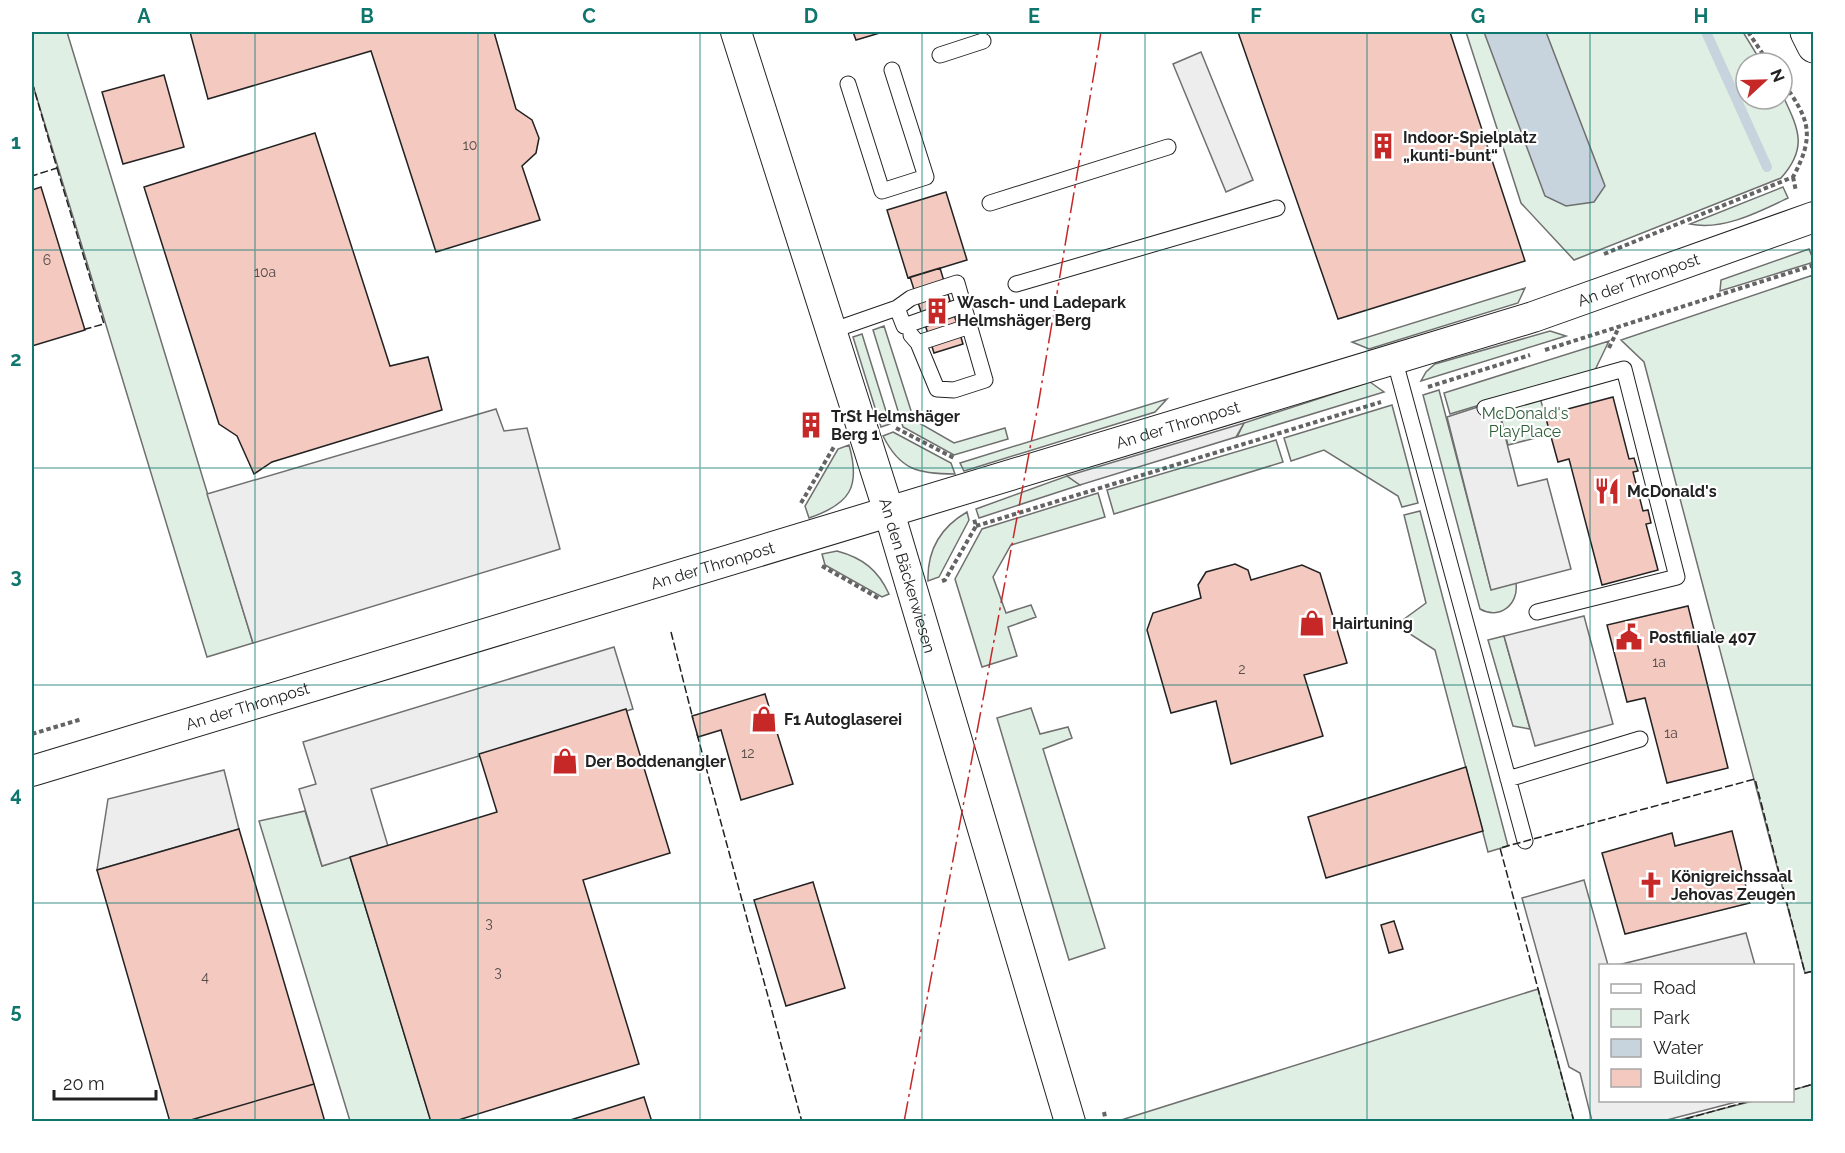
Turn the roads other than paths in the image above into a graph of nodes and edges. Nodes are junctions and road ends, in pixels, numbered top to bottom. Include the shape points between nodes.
1 (736, 32) edge
2 (1806, 32) edge
3 (983, 41) dead end
4 (1814, 46) edge
5 (940, 55) dead end
6 (892, 70) dead end
7 (848, 84) dead end
8 (1168, 147) dead end
9 (990, 203) dead end
10 (1277, 208) dead end
11 (1814, 217) edge
12 (1016, 284) dead end
13 (964, 305) junction
14 (897, 308) junction
15 (904, 326) junction
16 (970, 326) junction
17 (831, 330) junction
18 (918, 343) junction
19 (1394, 358) junction
20 (1485, 408) dead end
21 (889, 512) junction
22 (1537, 612) dead end
23 (1640, 739) dead end
24 (32, 771) edge
25 (1508, 779) junction
26 (1525, 841) dead end
27 (1070, 1122) edge

1 - 17 street, An den Bäckerwiesen
2 - 4 main road
3 - 5 lane
6 - 7 lane via 926,177 882,191
8 - 9 lane
10 - 12 lane
11 - 19 street, An der Thronpost via 1533,316
13 - 14 lane via 957,283 911,298
13 - 15 lane
13 - 16 lane
14 - 15 lane
14 - 17 lane
15 - 18 lane
16 - 18 lane
16 - 18 lane via 985,380 954,390 937,389
17 - 21 street, An den Bäckerwiesen
19 - 21 street, An der Thronpost
19 - 25 lane
20 - 22 lane via 1624,369 1677,577
21 - 24 street, An der Thronpost
21 - 27 street, An den Bäckerwiesen
23 - 25 lane
25 - 26 lane

